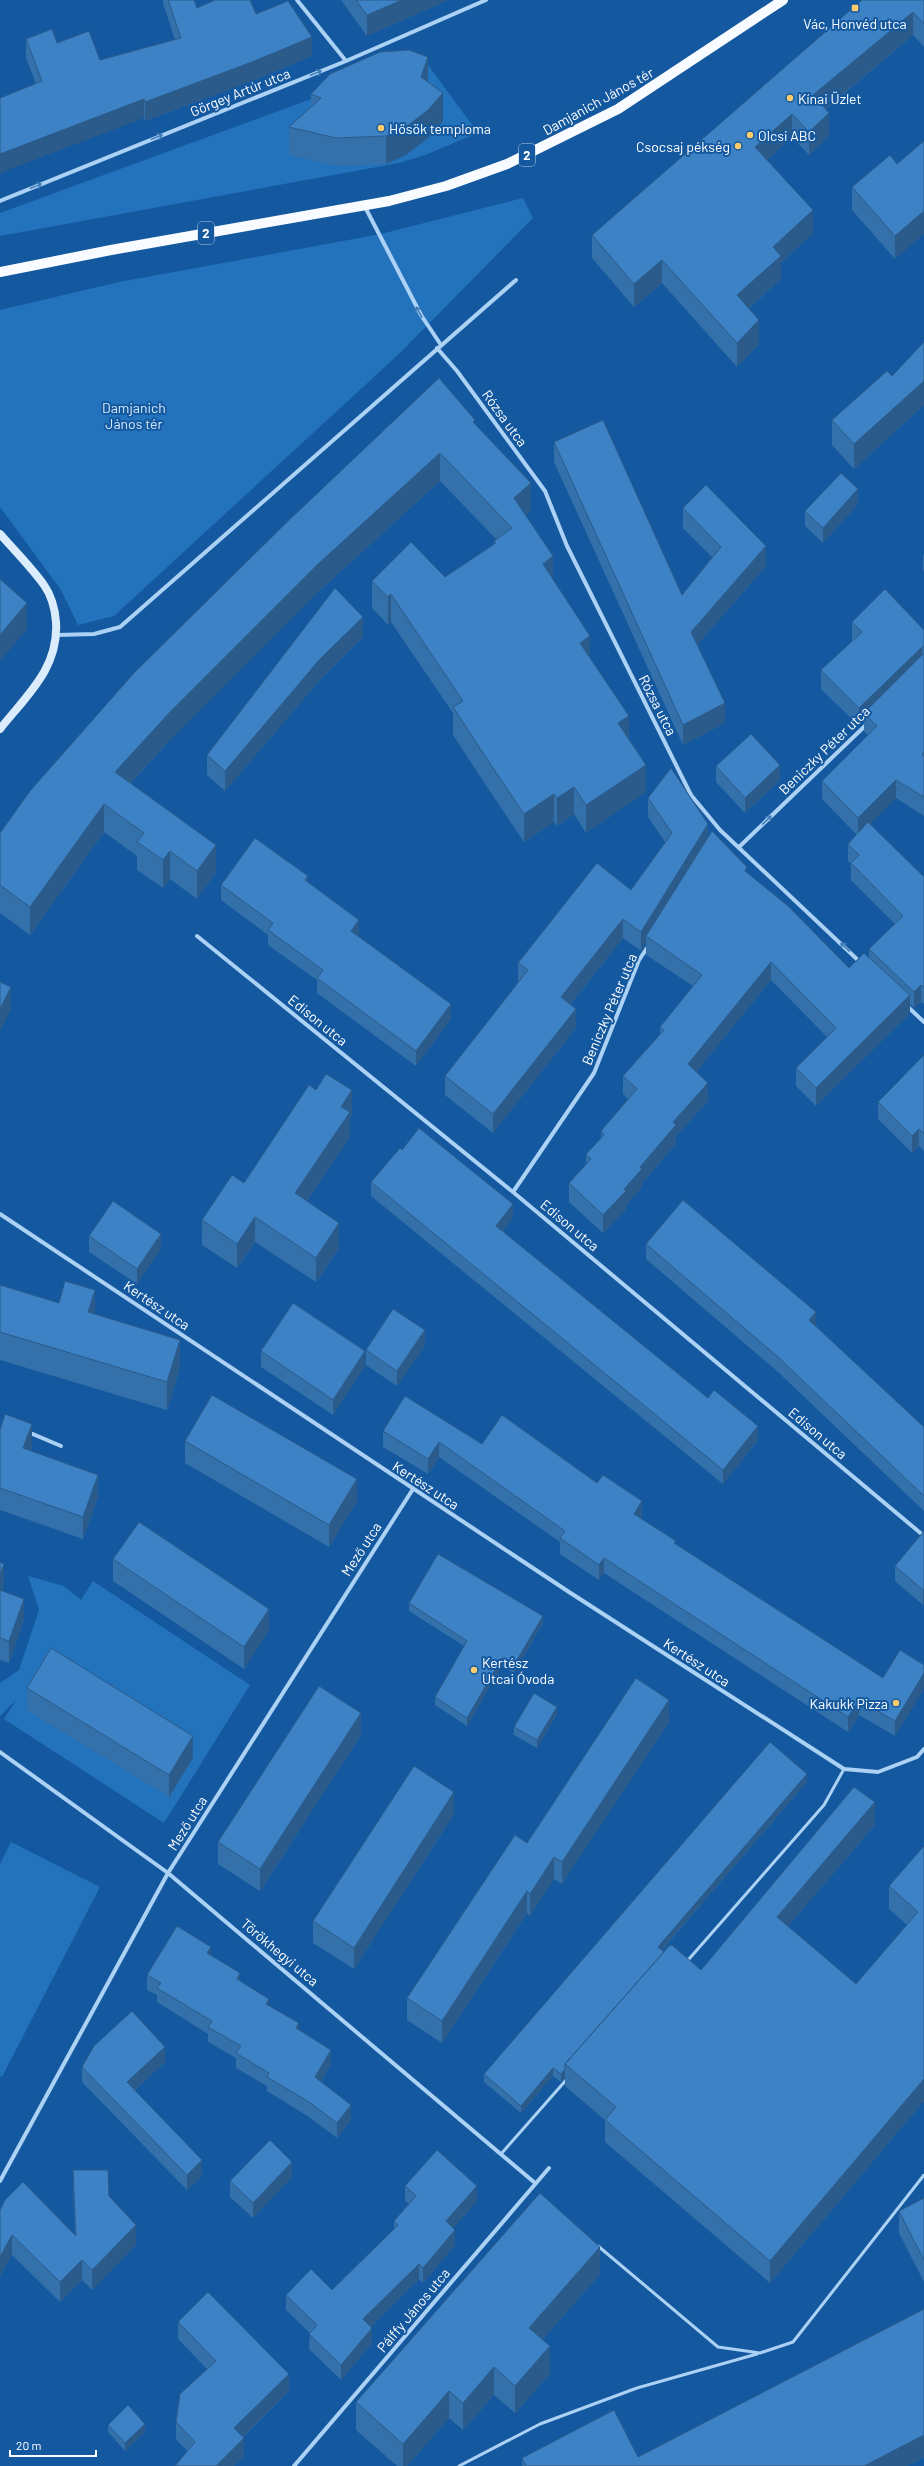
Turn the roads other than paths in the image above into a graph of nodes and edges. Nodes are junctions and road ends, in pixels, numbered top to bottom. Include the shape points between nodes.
1 (297, 0) edge
2 (486, 0) edge
3 (783, 0) edge
4 (346, 61) junction
5 (0, 201) edge
6 (364, 204) junction
7 (0, 272) edge
8 (516, 280) dead end
9 (440, 345) junction
10 (437, 348) junction
11 (0, 534) edge
12 (57, 635) junction
13 (874, 717) edge
14 (0, 729) edge
15 (720, 830) junction
16 (716, 836) edge
17 (739, 847) junction
18 (197, 936) dead end
19 (652, 940) edge
20 (866, 968) edge
21 (901, 1000) edge
22 (924, 1022) edge
23 (513, 1192) junction
24 (0, 1214) edge
25 (20, 1428) edge
26 (61, 1446) dead end
27 (413, 1489) junction
28 (924, 1536) edge
29 (924, 1749) edge
30 (0, 1752) edge
31 (844, 1769) junction
32 (168, 1873) junction
33 (682, 1961) edge
34 (573, 2073) edge
35 (501, 2154) junction
36 (549, 2168) dead end
37 (924, 2175) edge
38 (0, 2181) edge
39 (535, 2183) junction
40 (592, 2241) edge
41 (760, 2353) junction
42 (294, 2466) edge
43 (459, 2466) edge

1 - 4 street
2 - 4 street, Görgey Artúr utca
3 - 6 main road, Damjanich János tér / 2 via 618,109 507,164 446,186 390,201
5 -> 4 street, Görgey Artúr utca
6 - 7 main road, Damjanich János tér / 2
9 -> 6 street via 421,315
8 - 9 street
9 - 10 street
10 - 12 street via 120,627 94,634
10 - 15 street, Rózsa utca via 457,371 545,491 567,546 691,795
11 - 12 street via 44,585 55,610
12 - 14 street via 53,658 43,676
17 -> 13 street, Beniczky Péter utca
15 - 16 street
15 - 17 street, Rózsa utca
20 -> 17 street, Rózsa utca
18 - 23 street, Edison utca
19 - 23 street, Beniczky Péter utca via 639,960 594,1073
21 - 22 street
23 - 28 street, Edison utca
24 - 27 street, Kertész utca
25 - 26 street
27 - 31 street, Kertész utca
27 - 32 street, Mező utca
29 - 31 street via 917,1757 878,1772
30 - 32 street, Törökhegyi utca
31 - 33 lane via 824,1805 689,1959
32 - 35 street, Törökhegyi utca
32 - 38 street, Mező utca
34 - 35 lane
35 - 39 street, Törökhegyi utca
36 - 39 street, Pálffy János utca
37 - 41 lane via 793,2342
39 - 42 street, Pálffy János utca
40 - 41 lane via 718,2347
41 - 43 lane via 637,2388 540,2424

